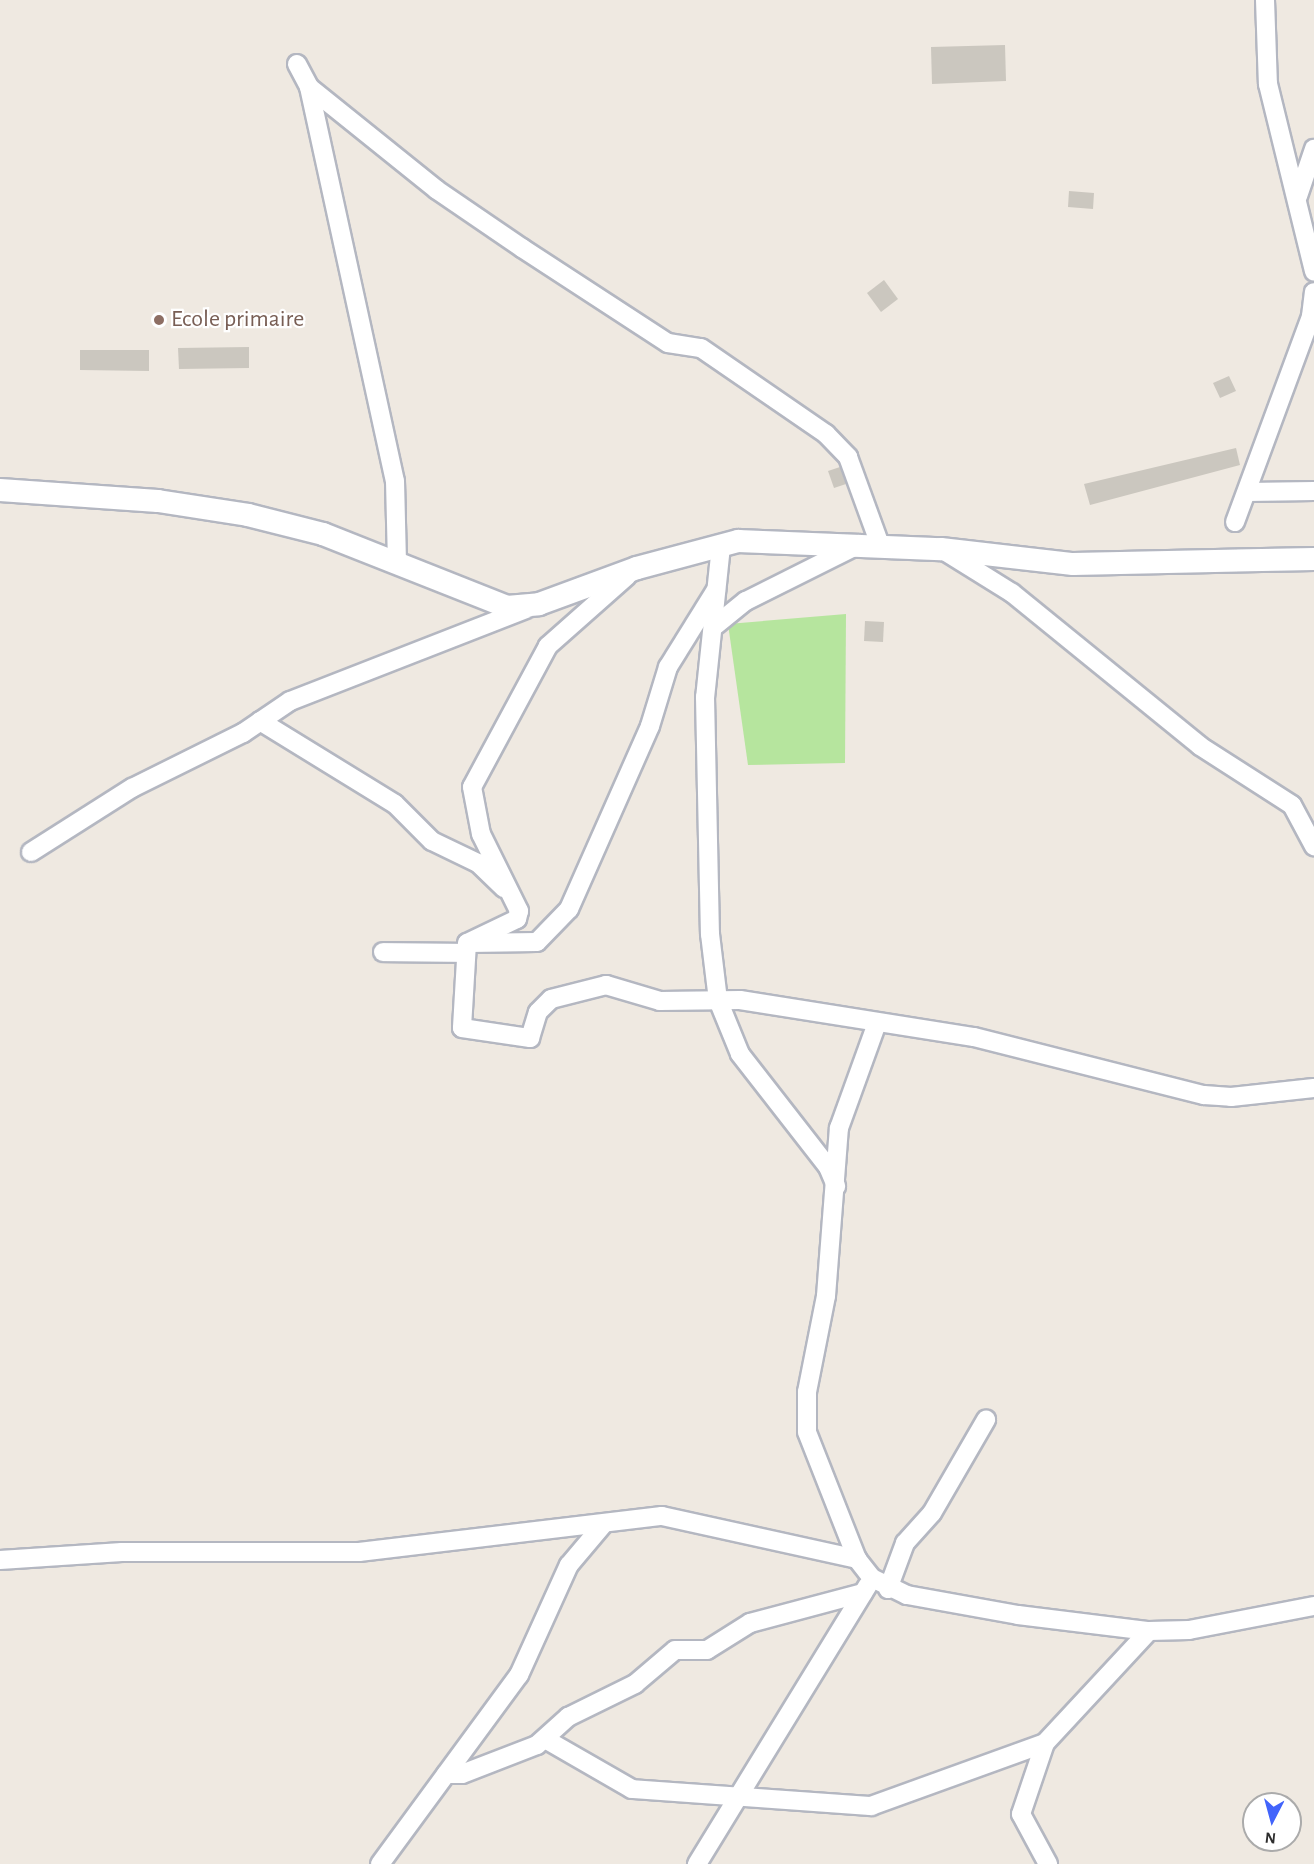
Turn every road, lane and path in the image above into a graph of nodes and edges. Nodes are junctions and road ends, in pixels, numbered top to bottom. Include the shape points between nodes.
1 (1264, 0) edge
2 (297, 64) dead end
3 (309, 87) junction
4 (1314, 149) edge
5 (1298, 196) junction
6 (1314, 271) edge
7 (1314, 292) edge
8 (1312, 315) edge
9 (0, 490) edge
10 (1246, 492) junction
11 (1314, 492) edge
12 (1235, 522) dead end
13 (870, 545) junction
14 (721, 546) junction
15 (941, 549) junction
16 (1314, 559) edge
17 (397, 561) junction
18 (637, 568) junction
19 (718, 586) junction
20 (539, 604) junction
21 (716, 625) junction
22 (260, 721) junction
23 (1311, 835) edge
24 (31, 852) dead end
25 (516, 900) junction
26 (465, 948) junction
27 (382, 952) dead end
28 (718, 1000) junction
29 (877, 1023) junction
30 (1314, 1088) edge
31 (836, 1186) junction
32 (986, 1420) dead end
33 (602, 1526) junction
34 (857, 1559) junction
35 (0, 1560) edge
36 (867, 1586) junction
37 (888, 1589) junction
38 (1314, 1606) edge
39 (1149, 1631) junction
40 (545, 1738) junction
41 (1045, 1743) junction
42 (446, 1774) junction
43 (739, 1798) junction
44 (380, 1864) edge
45 (698, 1864) edge
46 (1048, 1864) edge

1 - 5 street via 1268,84 1284,160
2 - 3 street
3 - 13 street via 436,190 522,248 668,343 701,348 826,434 848,456
3 - 17 street via 395,481
4 - 5 street
5 - 6 street
7 - 8 street
8 - 10 street
9 - 17 street via 158,501 248,515
10 - 11 street
10 - 12 street
13 - 14 street via 768,540
13 - 15 street
13 - 21 street via 746,601
14 - 18 street
14 - 19 street
15 - 16 street via 1073,564
15 - 23 street via 1012,593 1200,746 1292,805
17 - 20 street via 488,603
18 - 20 street
18 - 25 street via 548,646 472,787 481,834
19 - 21 street
19 - 26 street via 668,668 650,726 569,909 537,942
20 - 22 street via 290,701
21 - 28 street via 705,697 710,924
22 - 24 street via 132,788
22 - 25 street via 395,804 432,841 478,863
25 - 26 street via 517,919
26 - 27 street
26 - 28 street via 459,1017 467,1029 530,1038 543,1005 566,991 591,986 681,1004
28 - 29 street
28 - 31 street via 740,1054 823,1160
29 - 30 street via 974,1037 1204,1095
29 - 31 street via 839,1128
31 - 34 street via 826,1296 807,1392 807,1432
32 - 37 street via 932,1513 904,1543
33 - 34 street via 662,1516 689,1519
33 - 35 street via 358,1552 122,1552
33 - 42 street via 569,1566 519,1675
34 - 36 street
36 - 37 street
36 - 40 street via 750,1623 707,1650 675,1650 635,1684 568,1717
36 - 43 street
37 - 39 street via 933,1601
38 - 39 street via 1189,1630
39 - 41 street
40 - 42 street via 478,1769
40 - 43 street via 632,1789
41 - 43 street via 871,1806
41 - 46 street via 1021,1814
42 - 44 street
43 - 45 street

